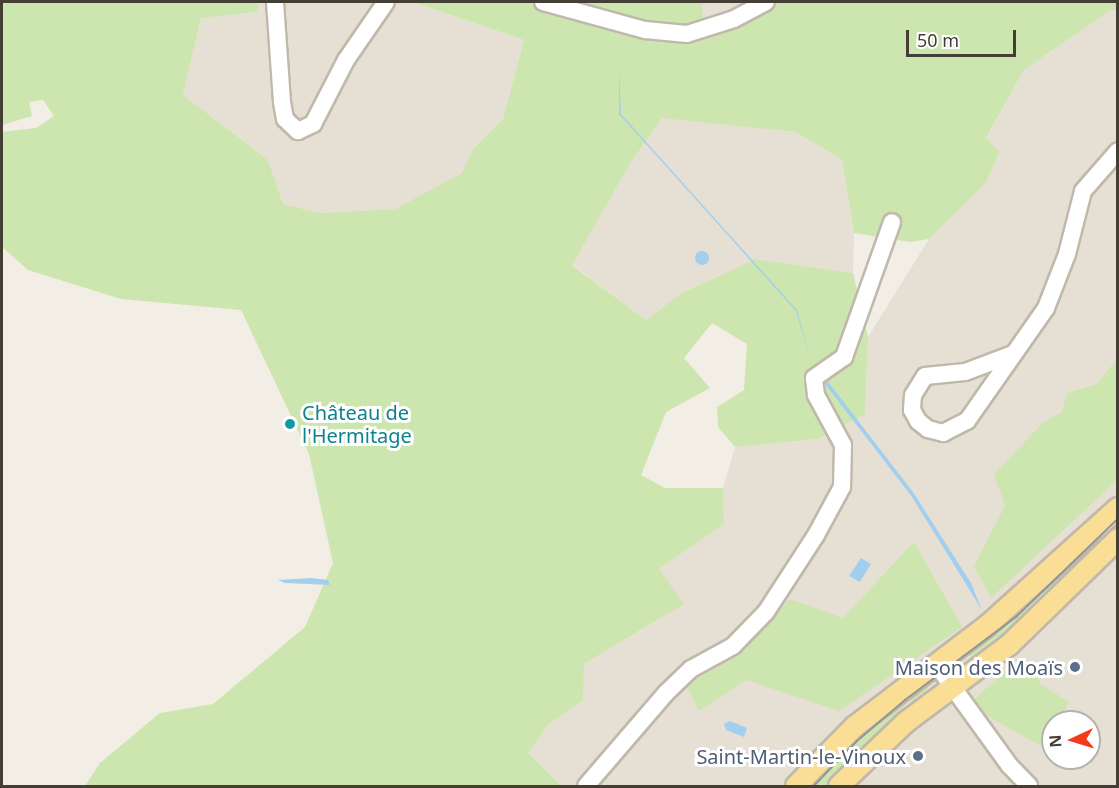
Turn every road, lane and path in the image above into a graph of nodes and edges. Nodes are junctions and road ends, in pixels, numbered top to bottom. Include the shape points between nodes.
1 (275, 2) edge
2 (386, 2) edge
3 (543, 2) edge
4 (766, 2) edge
5 (1118, 151) edge
6 (892, 222) dead end
7 (1013, 354) junction
8 (1118, 508) edge
9 (1118, 539) edge
10 (936, 664) junction
11 (954, 686) junction
12 (1009, 765) junction
13 (586, 786) edge
14 (796, 786) edge
15 (839, 786) edge
16 (1015, 786) edge
17 (1029, 786) edge

1 - 2 street via 285,119 298,131 313,124 346,60
3 - 4 street via 645,30 687,34 734,20
5 - 7 street via 1083,191 1046,308
6 - 13 street via 844,357 814,378 816,395 843,445 842,487 816,535 766,612 732,646 691,669 666,693
7 - 7 street via 965,372 925,376 913,395 912,410 918,422 943,433 967,422
8 - 10 main road via 1046,577
9 - 11 main road via 1009,645
10 - 11 street
10 - 14 main road via 854,727
11 - 12 street
11 - 15 main road via 879,745
12 - 16 street
12 - 17 street

